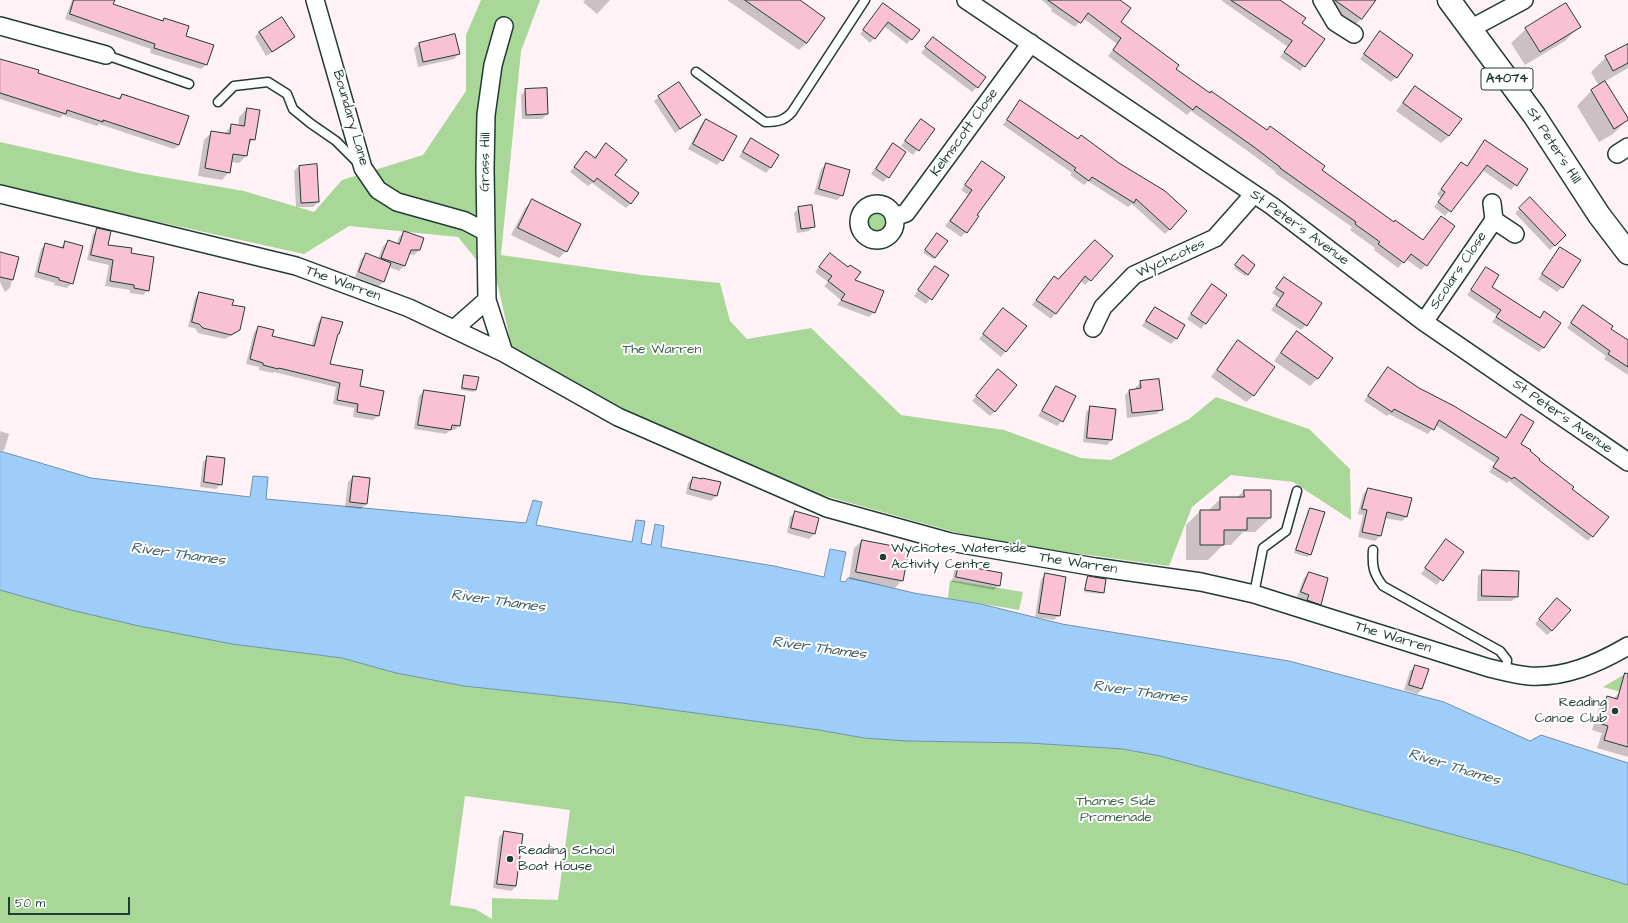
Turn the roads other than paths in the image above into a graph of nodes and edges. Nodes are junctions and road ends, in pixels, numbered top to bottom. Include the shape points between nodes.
1 (315, 0) edge
2 (865, 0) edge
3 (966, 0) edge
4 (1322, 0) edge
5 (1449, 0) edge
6 (1524, 0) edge
7 (0, 26) edge
8 (504, 26) dead end
9 (1470, 29) junction
10 (1354, 34) dead end
11 (1031, 43) junction
12 (95, 57) joint
13 (696, 72) dead end
14 (189, 84) dead end
15 (218, 102) dead end
16 (363, 168) junction
17 (0, 194) edge
18 (1254, 194) junction
19 (1492, 203) dead end
20 (894, 217) dead end
21 (1494, 220) junction
22 (486, 232) junction
23 (1515, 234) dead end
24 (1628, 253) edge
25 (487, 300) junction
26 (1424, 322) junction
27 (1093, 328) dead end
28 (454, 329) junction
29 (504, 353) junction
30 (1628, 462) edge
31 (1297, 490) dead end
32 (1374, 550) dead end
33 (1254, 594) junction
34 (1628, 646) edge
35 (1506, 672) junction

1 - 16 street, Boundary Lane
2 - 13 lane via 786,119 765,122
3 - 11 street, St Peter's Avenue
4 - 10 street via 1335,22
5 - 9 main road, St Peter's Hill / A4074
6 - 9 street
7 - 12 street
8 - 22 street, Grass Hill via 493,65 486,115
9 - 24 main road, St Peter's Hill / A4074 via 1534,114 1599,215
11 - 18 street, St Peter's Avenue
11 - 20 street, Kelmscott Close via 906,213
12 - 14 lane
15 - 16 lane via 234,86 268,82 287,94 293,108 310,124 336,141
16 - 22 street, Boundary Lane via 378,190 397,202 465,221
17 - 28 street, The Warren via 296,266 408,308
18 - 26 street, St Peter's Avenue
18 - 27 street, Wychcotes via 1215,238 1134,275 1103,307
19 - 21 street, Scolars Close
21 - 23 street, Scolars Close
21 - 26 street, Scolars Close
22 - 25 street, Grass Hill
25 - 28 street
25 - 29 street, Grass Hill
26 - 30 street, St Peter's Avenue
28 - 29 street, The Warren
29 - 33 street, The Warren via 618,417 827,508 950,542 1201,582
31 - 33 lane via 1286,532 1263,548
32 - 35 lane via 1373,566 1383,586 1500,651 1508,660
33 - 35 street, The Warren
34 - 35 street, The Warren via 1603,661 1562,674 1528,676

